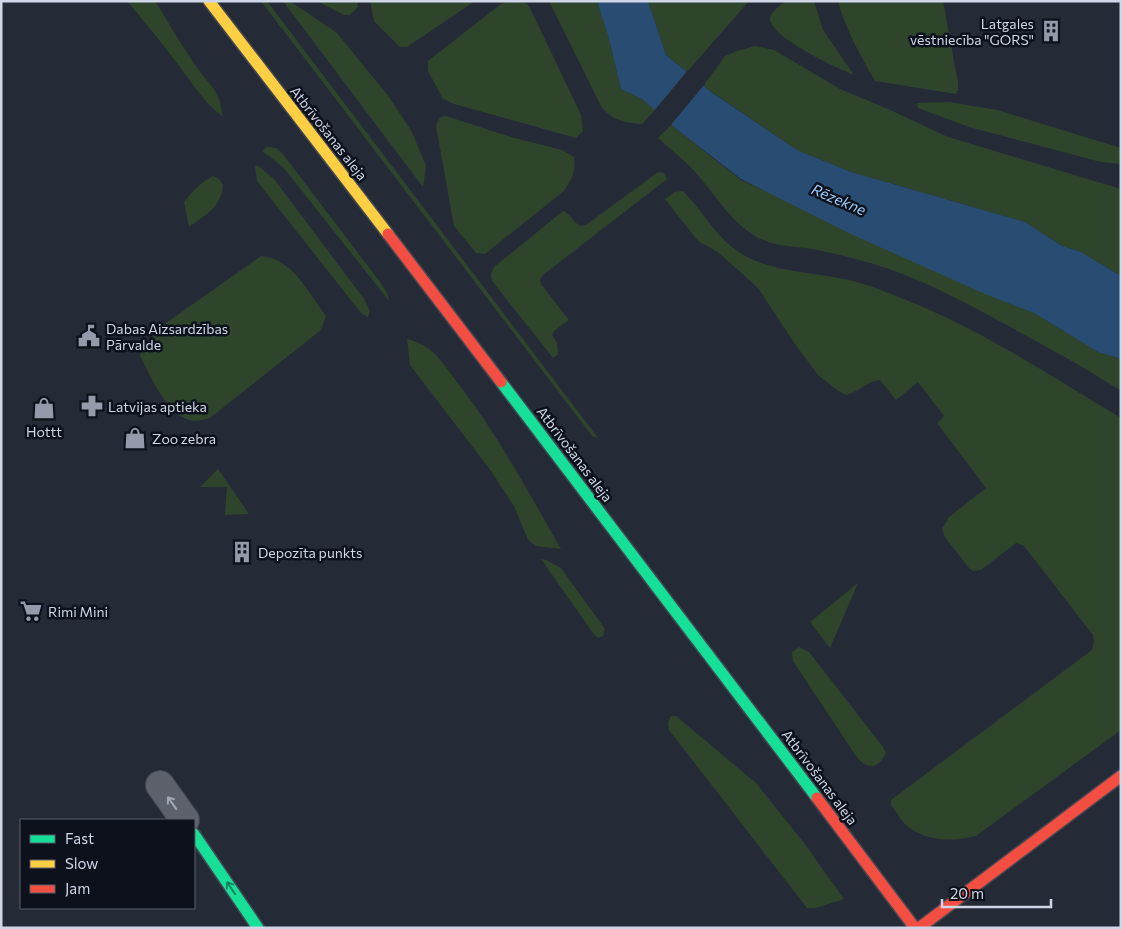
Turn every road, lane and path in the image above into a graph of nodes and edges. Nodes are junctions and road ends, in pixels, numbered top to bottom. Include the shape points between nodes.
1 (209, 1) edge
2 (1121, 776) edge
3 (160, 785) dead end
4 (184, 819) edge
5 (195, 835) edge
6 (258, 928) edge
7 (915, 928) edge
8 (919, 928) edge

1 - 7 main road, Atbrīvošanas aleja
2 - 8 main road
4 -> 3 street
6 -> 5 main road

